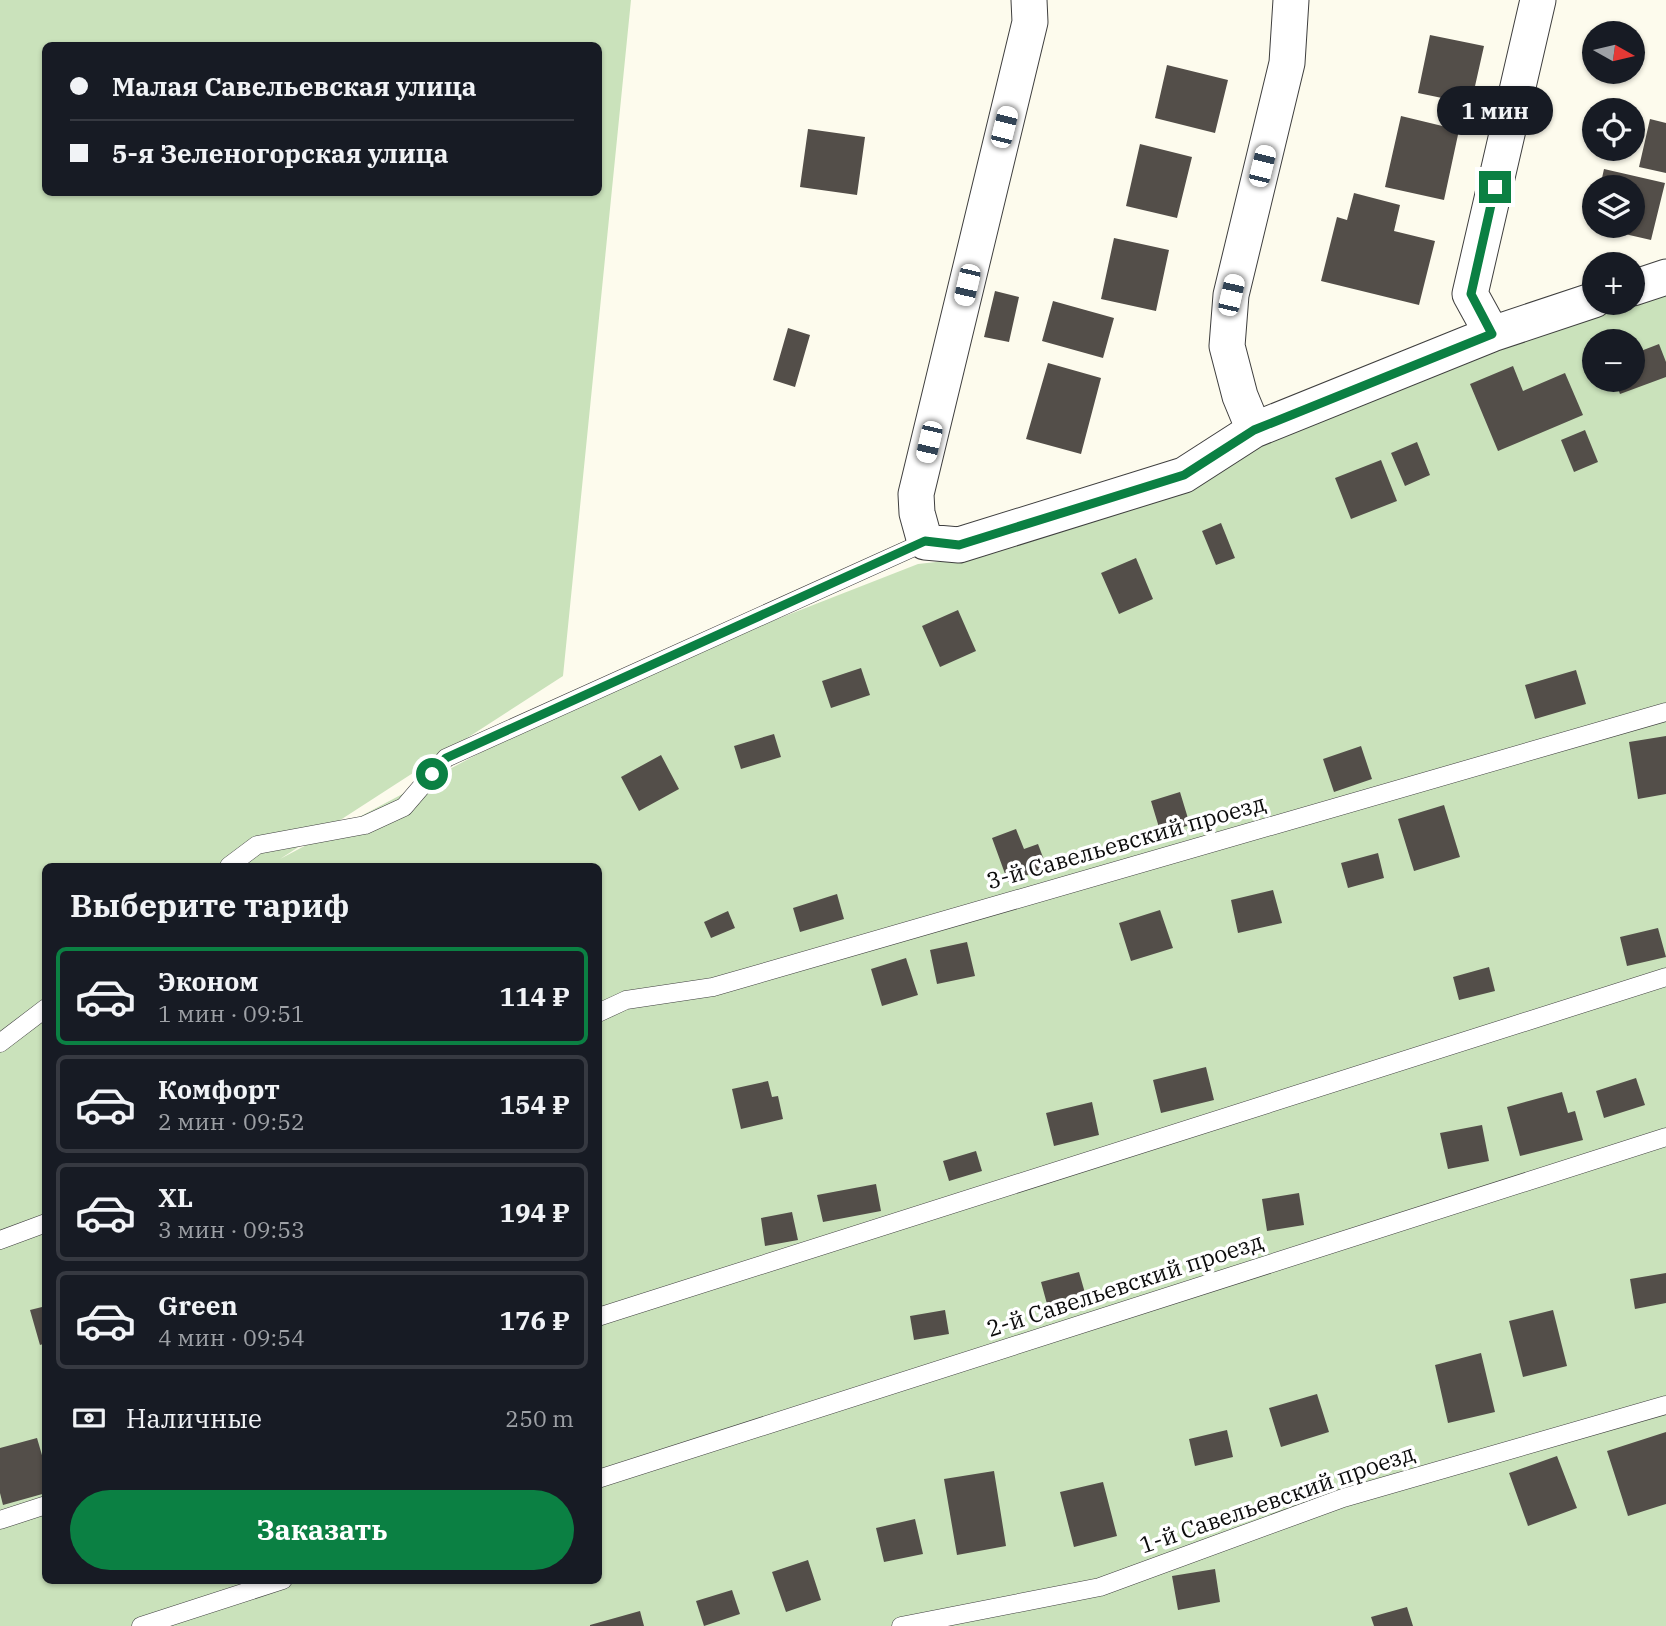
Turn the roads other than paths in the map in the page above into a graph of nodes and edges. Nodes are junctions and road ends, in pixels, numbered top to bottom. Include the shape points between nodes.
1 (1029, 0) edge
2 (1291, 0) edge
3 (1538, 0) edge
4 (1666, 277) edge
5 (1645, 284) edge
6 (1582, 304) edge
7 (1492, 334) junction
8 (1254, 430) junction
9 (925, 541) junction
10 (1666, 712) edge
11 (233, 863) edge
12 (1666, 977) edge
13 (42, 1011) edge
14 (602, 1011) edge
15 (0, 1043) edge
16 (1666, 1137) edge
17 (42, 1224) edge
18 (0, 1240) edge
19 (602, 1316) edge
20 (1666, 1405) edge
21 (602, 1478) edge
22 (42, 1506) edge
23 (0, 1520) edge
24 (271, 1584) edge
25 (141, 1626) edge
26 (901, 1626) edge

1 - 9 street via 1030,22 916,494
2 - 8 street via 1287,63 1231,295 1227,346
3 - 7 street via 1471,294
4 - 5 street
6 - 7 street
7 - 8 street
8 - 9 street via 1184,475 959,545
9 - 11 lane via 446,758 404,807 365,825 257,845
10 - 14 lane, 3-й Савельевский проезд via 713,987 626,1000
12 - 19 lane
13 - 15 lane
16 - 21 lane, 2-й Савельевский проезд
17 - 18 lane
20 - 26 lane, 1-й Савельевский проезд via 1343,1498 1100,1587
22 - 23 lane
24 - 25 lane

